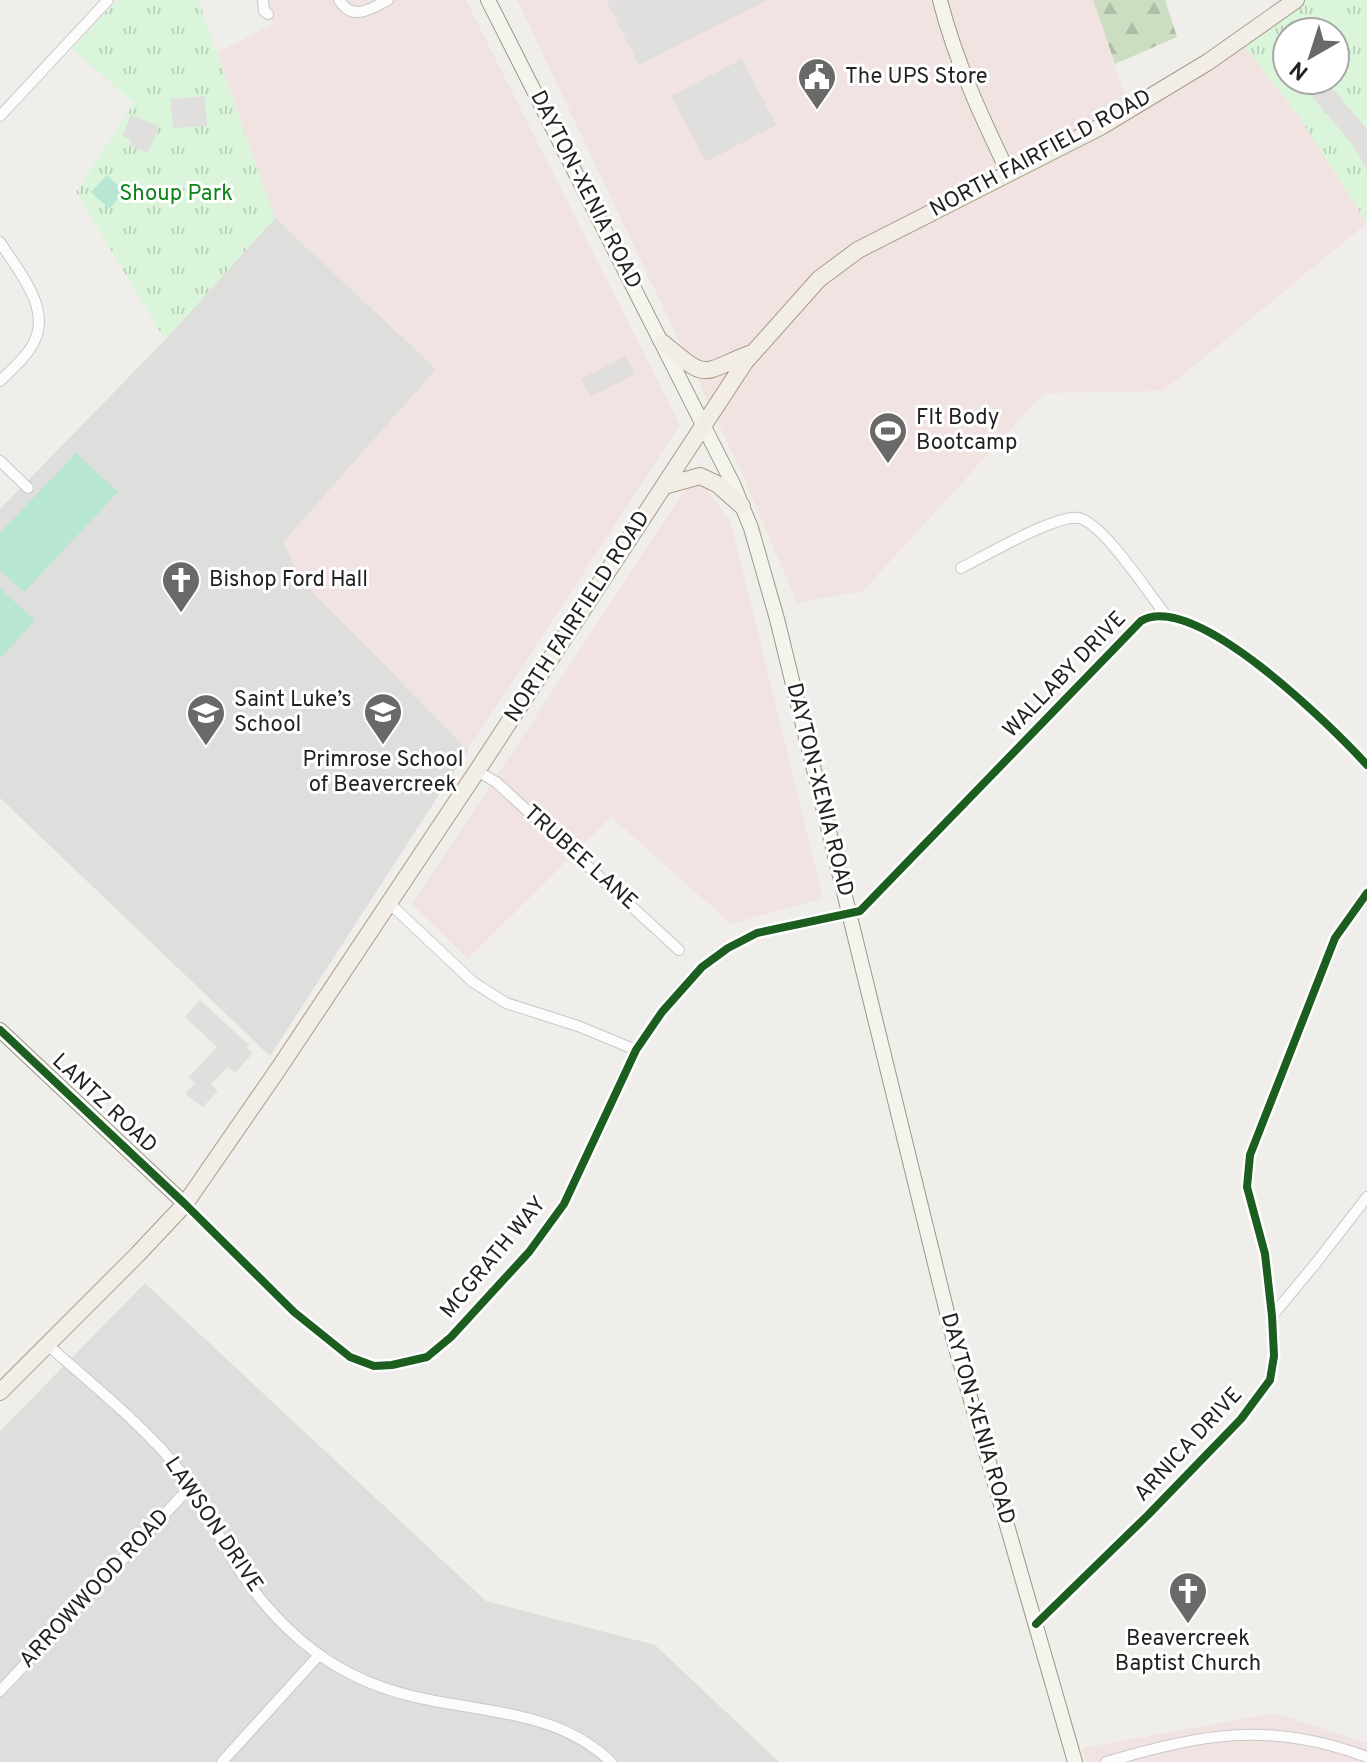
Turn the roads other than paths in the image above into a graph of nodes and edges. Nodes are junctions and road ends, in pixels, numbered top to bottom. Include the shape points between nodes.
1 (108, 0) edge
2 (263, 0) edge
3 (339, 0) edge
4 (388, 0) edge
5 (488, 0) edge
6 (940, 0) edge
7 (1289, 2) edge
8 (268, 14) dead end
9 (0, 116) edge
10 (1009, 174) junction
11 (0, 242) edge
12 (663, 343) junction
13 (753, 353) junction
14 (0, 381) edge
15 (703, 426) junction
16 (0, 461) edge
17 (664, 486) junction
18 (28, 488) dead end
19 (742, 506) junction
20 (961, 568) dead end
21 (1165, 614) junction
22 (1367, 765) edge
23 (477, 771) junction
24 (1367, 893) edge
25 (388, 902) junction
26 (849, 914) junction
27 (679, 950) dead end
28 (0, 1030) edge
29 (636, 1050) junction
30 (1367, 1197) edge
31 (185, 1204) junction
32 (1272, 1316) junction
33 (48, 1345) junction
34 (0, 1392) edge
35 (191, 1486) junction
36 (1036, 1624) junction
37 (319, 1655) junction
38 (0, 1691) edge
39 (1367, 1757) edge
40 (222, 1762) edge
41 (611, 1762) edge
42 (1075, 1762) edge
43 (1106, 1762) edge

1 - 9 street
2 - 8 street
3 - 4 street via 355,13
5 - 12 main road, DAYTON-XENIA ROAD
6 - 10 main road via 949,35
7 - 10 main road, NORTH FAIRFIELD ROAD via 1208,62
10 - 13 main road, NORTH FAIRFIELD ROAD via 858,250 819,279
11 - 14 street via 35,300 40,319 31,347
12 - 13 main road via 697,370 708,371
12 - 15 main road, DAYTON-XENIA ROAD
13 - 15 main road, NORTH FAIRFIELD ROAD
15 - 17 main road, NORTH FAIRFIELD ROAD
15 - 19 main road, DAYTON-XENIA ROAD
16 - 18 street
17 - 19 main road via 700,476
17 - 23 main road, NORTH FAIRFIELD ROAD
19 - 26 main road, DAYTON-XENIA ROAD via 777,619
20 - 21 street via 1059,520 1080,518 1105,536
21 - 22 street via 1235,647
21 - 26 street, WALLABY DRIVE via 1141,621 929,843 860,911
23 - 25 main road, NORTH FAIRFIELD ROAD
23 - 27 street, TRUBEE LANE via 507,792
24 - 32 street, ARNICA DRIVE via 1335,938 1250,1155 1247,1187 1265,1254
25 - 29 street via 473,982 506,1003
25 - 31 main road, NORTH FAIRFIELD ROAD
26 - 29 street, MCGRATH WAY via 757,933 728,948 702,967
26 - 36 main road, DAYTON-XENIA ROAD via 954,1341
28 - 31 main road, LANTZ ROAD
29 - 31 street, MCGRATH WAY via 564,1204 529,1252 427,1357 374,1366 350,1357 294,1312
30 - 32 street
31 - 33 main road, NORTH FAIRFIELD ROAD
32 - 36 street, ARNICA DRIVE via 1272,1373 1263,1393
33 - 34 main road, NORTH FAIRFIELD ROAD
33 - 35 street, LAWSON DRIVE via 166,1454
35 - 37 street, LAWSON DRIVE via 250,1585
35 - 38 street, ARROWWOOD ROAD
36 - 42 main road, DAYTON-XENIA ROAD
37 - 40 street
37 - 41 street, LAWSON DRIVE via 385,1689 554,1725
39 - 43 street via 1317,1741 1256,1734 1196,1738

